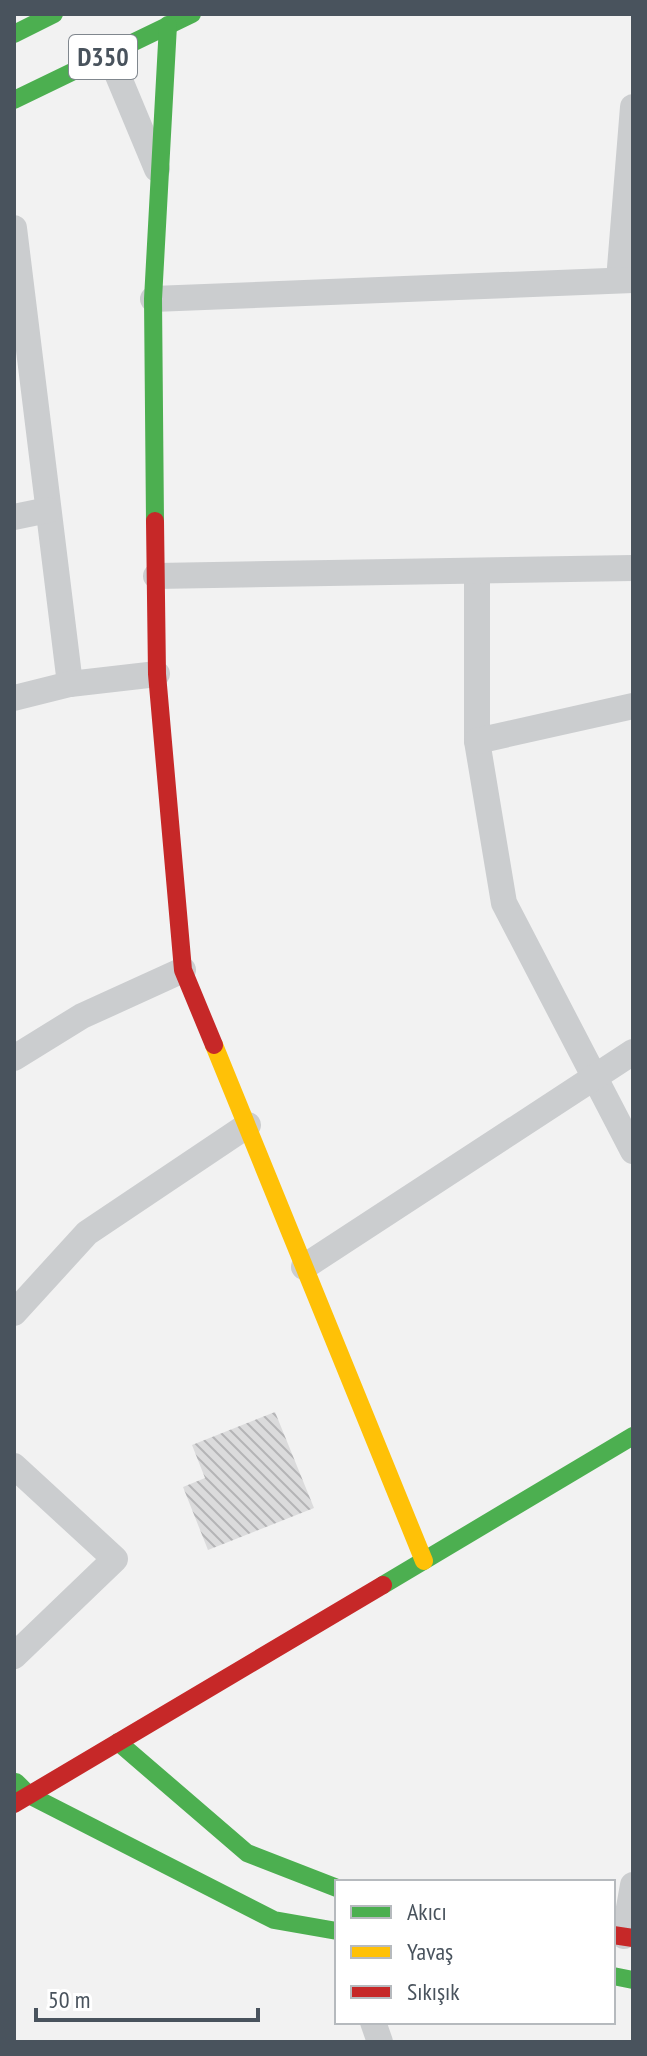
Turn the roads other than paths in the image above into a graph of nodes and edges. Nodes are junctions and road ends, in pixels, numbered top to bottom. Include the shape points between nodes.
1 (54, 14) edge
2 (192, 14) edge
3 (168, 25) junction
4 (14, 34) edge
5 (109, 54) junction
6 (14, 100) edge
7 (633, 107) edge
8 (159, 174) junction
9 (14, 228) edge
10 (626, 280) edge
11 (153, 299) junction
12 (48, 510) junction
13 (14, 517) edge
14 (633, 568) edge
15 (477, 572) junction
16 (156, 576) junction
17 (157, 674) junction
18 (70, 684) junction
19 (14, 698) edge
20 (633, 706) edge
21 (477, 741) junction
22 (183, 970) junction
23 (633, 1052) edge
24 (14, 1058) edge
25 (591, 1077) junction
26 (248, 1125) junction
27 (633, 1151) edge
28 (304, 1267) junction
29 (14, 1313) edge
30 (633, 1436) edge
31 (14, 1466) edge
32 (424, 1561) junction
33 (14, 1656) edge
34 (118, 1742) junction
35 (14, 1780) edge
36 (22, 1800) edge
37 (633, 1885) edge
38 (335, 1887) edge
39 (335, 1931) edge
40 (623, 1936) edge

1 - 4 main road, D350
2 - 3 main road, D350
3 - 5 main road, D350
3 - 8 main road
5 - 6 main road, D350
5 - 8 street
7 - 10 street
8 - 11 main road
9 - 12 street
10 - 11 street
11 - 16 main road
12 - 13 street
12 - 18 street
14 - 15 street
15 - 16 street
15 - 21 street
16 - 17 main road
17 - 18 street
17 - 22 main road
18 - 19 street
20 - 21 street
21 - 25 street via 504,903
22 - 24 street via 82,1016
22 - 26 main road
23 - 25 street
25 - 27 street
25 - 28 street
26 - 28 main road
26 - 29 street via 87,1233
28 - 32 main road
30 - 32 main road
31 - 33 street via 115,1559
32 - 34 main road
34 - 36 main road
34 - 38 main road via 247,1853
35 - 36 main road
36 - 39 main road via 274,1920
37 - 40 street

